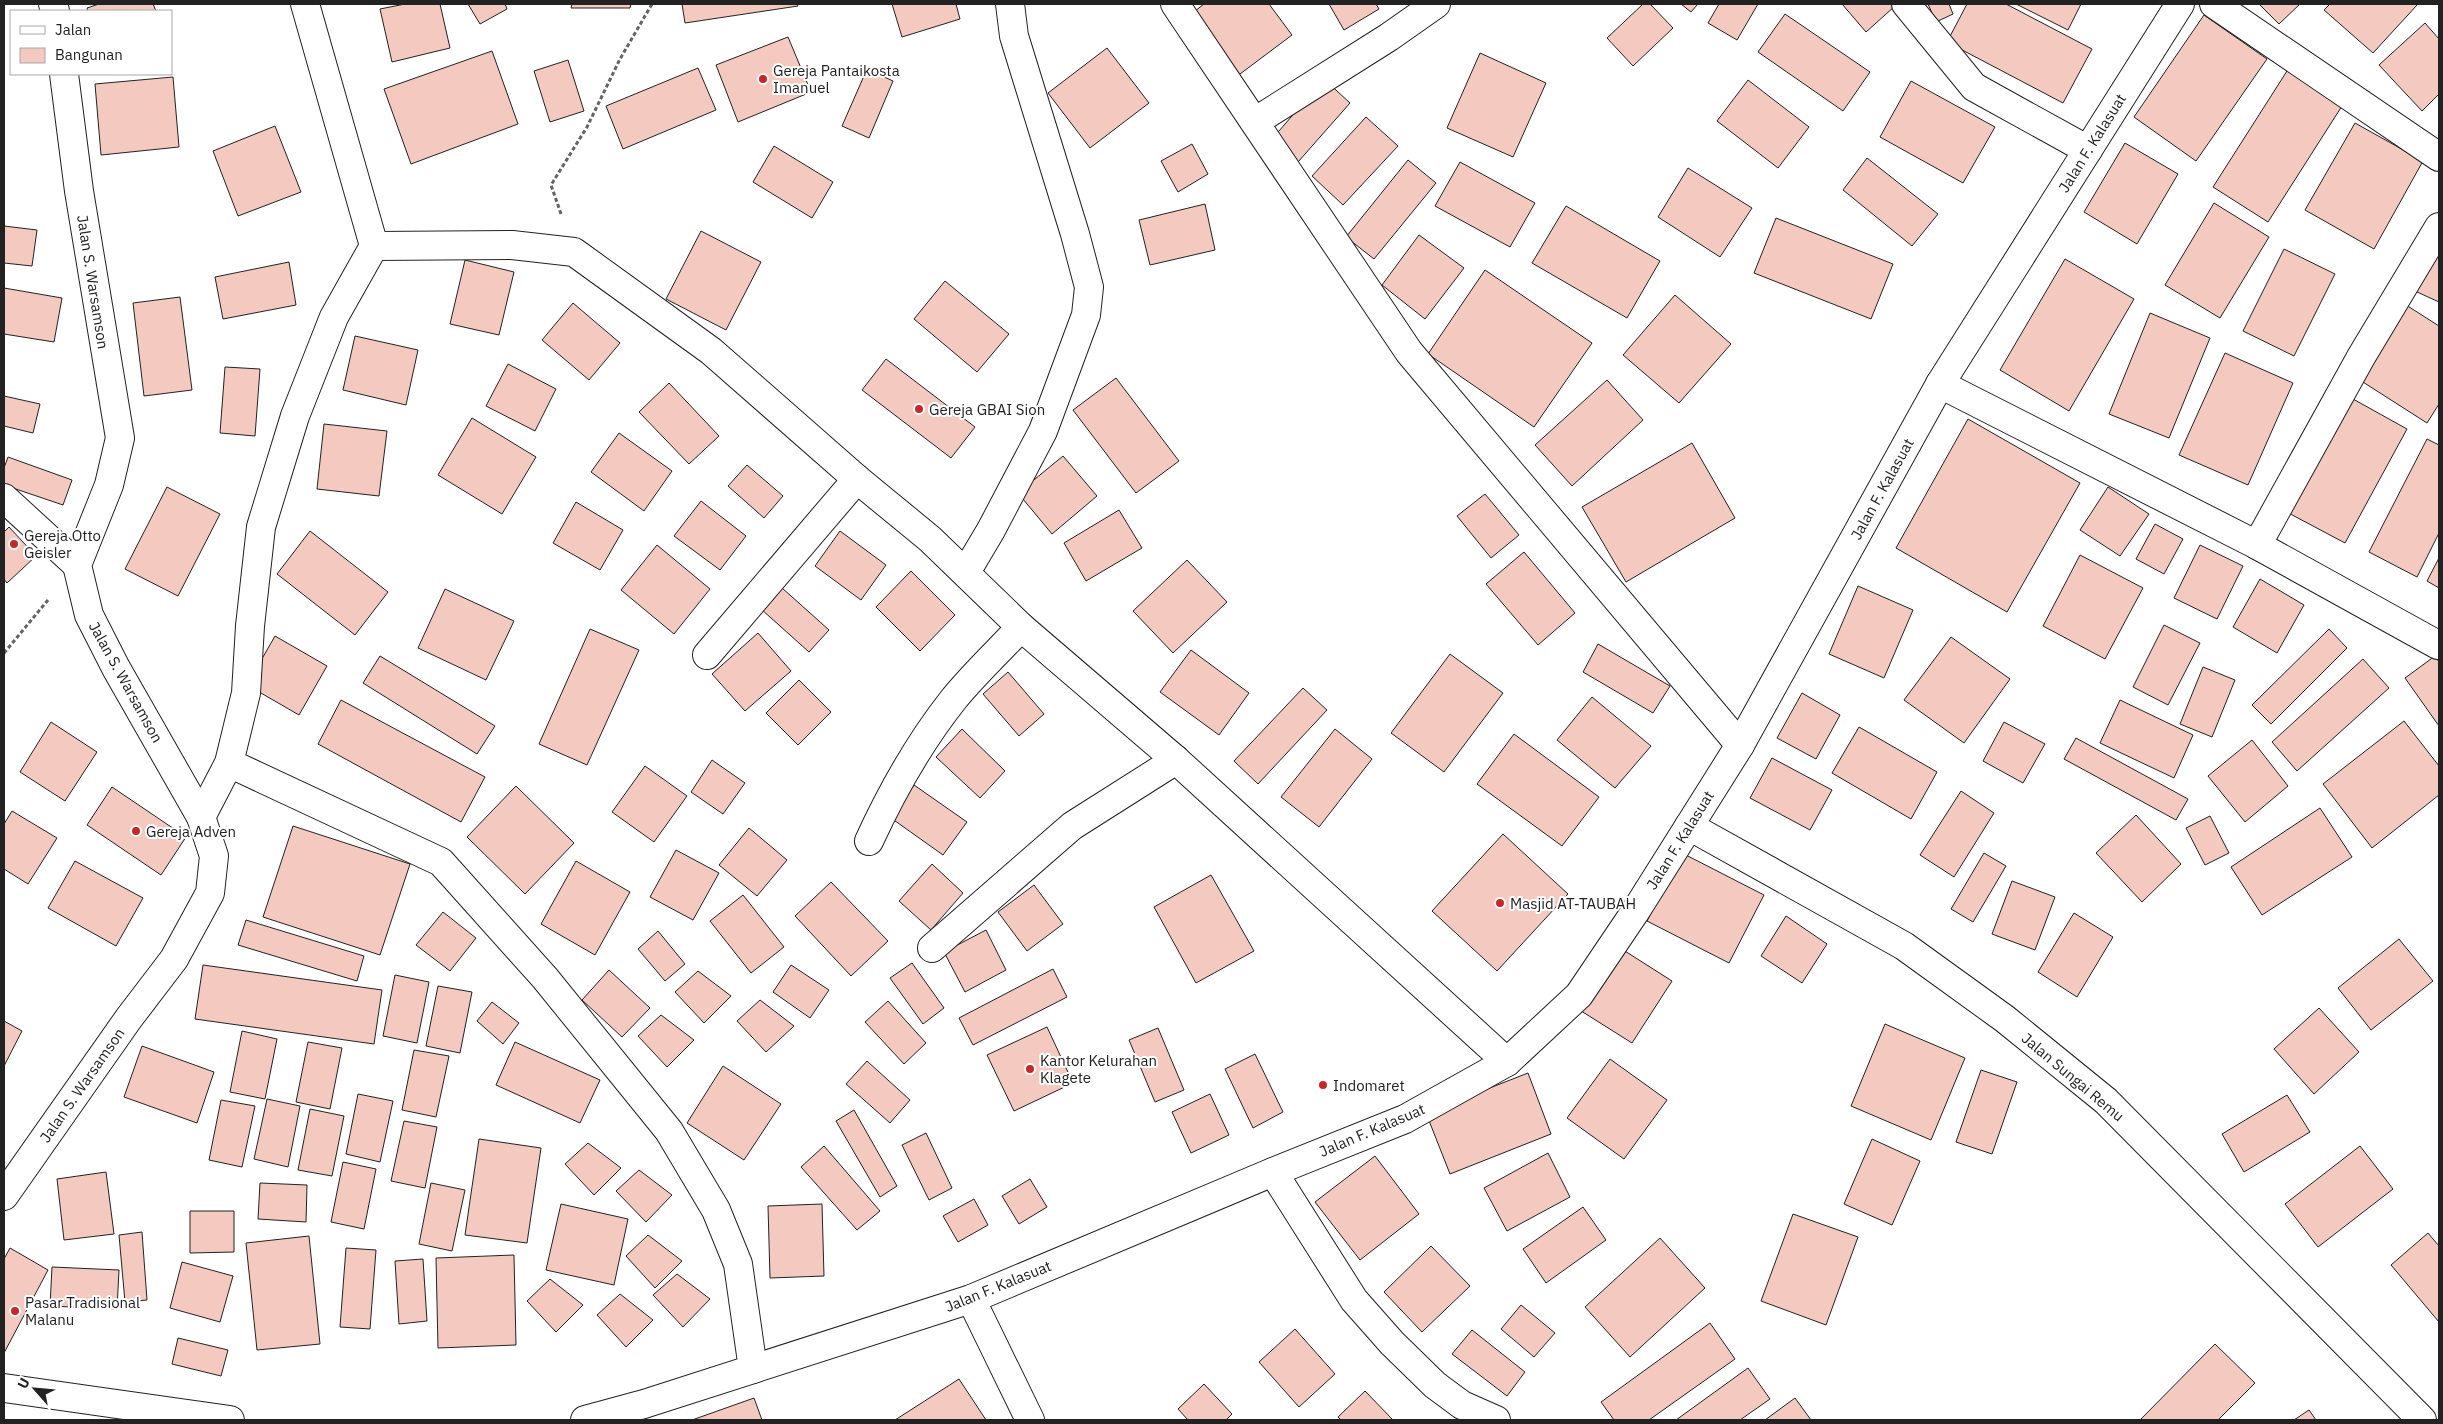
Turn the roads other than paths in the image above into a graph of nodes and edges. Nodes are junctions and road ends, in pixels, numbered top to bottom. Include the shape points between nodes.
1 (305, 4) edge
2 (1010, 4) edge
3 (1175, 4) edge
4 (1436, 4) edge
5 (1906, 4) edge
6 (2180, 4) edge
7 (2214, 4) edge
8 (64, 75) edge
9 (1256, 121) junction
10 (2088, 150) junction
11 (2439, 157) edge
12 (2439, 228) edge
13 (374, 246) junction
14 (1940, 384) junction
15 (857, 479) junction
16 (4, 498) edge
17 (2257, 545) junction
18 (76, 565) junction
19 (966, 572) junction
20 (1021, 627) junction
21 (2438, 645) dead end
22 (707, 655) dead end
23 (1740, 744) junction
24 (1176, 760) junction
25 (229, 763) junction
26 (201, 816) junction
27 (1689, 826) junction
28 (869, 841) dead end
29 (932, 948) dead end
30 (1507, 1062) junction
31 (1273, 1172) junction
32 (4, 1196) edge
33 (971, 1299) junction
34 (753, 1369) junction
35 (4, 1388) edge
36 (230, 1420) edge
37 (585, 1420) edge
38 (1030, 1420) edge
39 (1496, 1420) edge
40 (2422, 1420) edge

1 - 13 street
2 - 19 street via 1014,36 1089,286 1086,315 1042,431
3 - 9 street
4 - 9 street
5 - 10 street via 1974,87
6 - 10 street, Jalan F. Kalasuat
7 - 11 street
8 - 18 street, Jalan S. Warsamson via 79,191 120,438 109,485
9 - 23 street via 1409,352
10 - 14 street, Jalan F. Kalasuat
12 - 17 street via 2361,357
13 - 15 street via 512,245 574,252 711,351
13 - 25 street via 330,326 295,416 261,527 246,693
14 - 17 street
14 - 23 street, Jalan F. Kalasuat
15 - 19 street
15 - 22 street
16 - 18 street
17 - 21 street
18 - 26 street, Jalan S. Warsamson via 89,615
19 - 20 street
20 - 24 street
20 - 28 street via 954,699 922,743 893,790
23 - 27 street, Jalan F. Kalasuat
24 - 29 street via 1072,826
24 - 30 street
25 - 26 street
25 - 34 street via 441,862 545,978 669,1131 716,1210 738,1264
26 - 32 street, Jalan S. Warsamson via 214,856 210,893 174,959
27 - 30 street, Jalan F. Kalasuat via 1579,995
27 - 40 street, Jalan Sungai Remu via 1904,946 2005,1019 2099,1096
30 - 31 street, Jalan F. Kalasuat via 1405,1119
31 - 33 street, Jalan F. Kalasuat
31 - 39 street via 1354,1300 1392,1343 1435,1385 1462,1405
33 - 34 street, Jalan F. Kalasuat
33 - 38 street
34 - 37 street, Jalan F. Kalasuat
35 - 36 street

